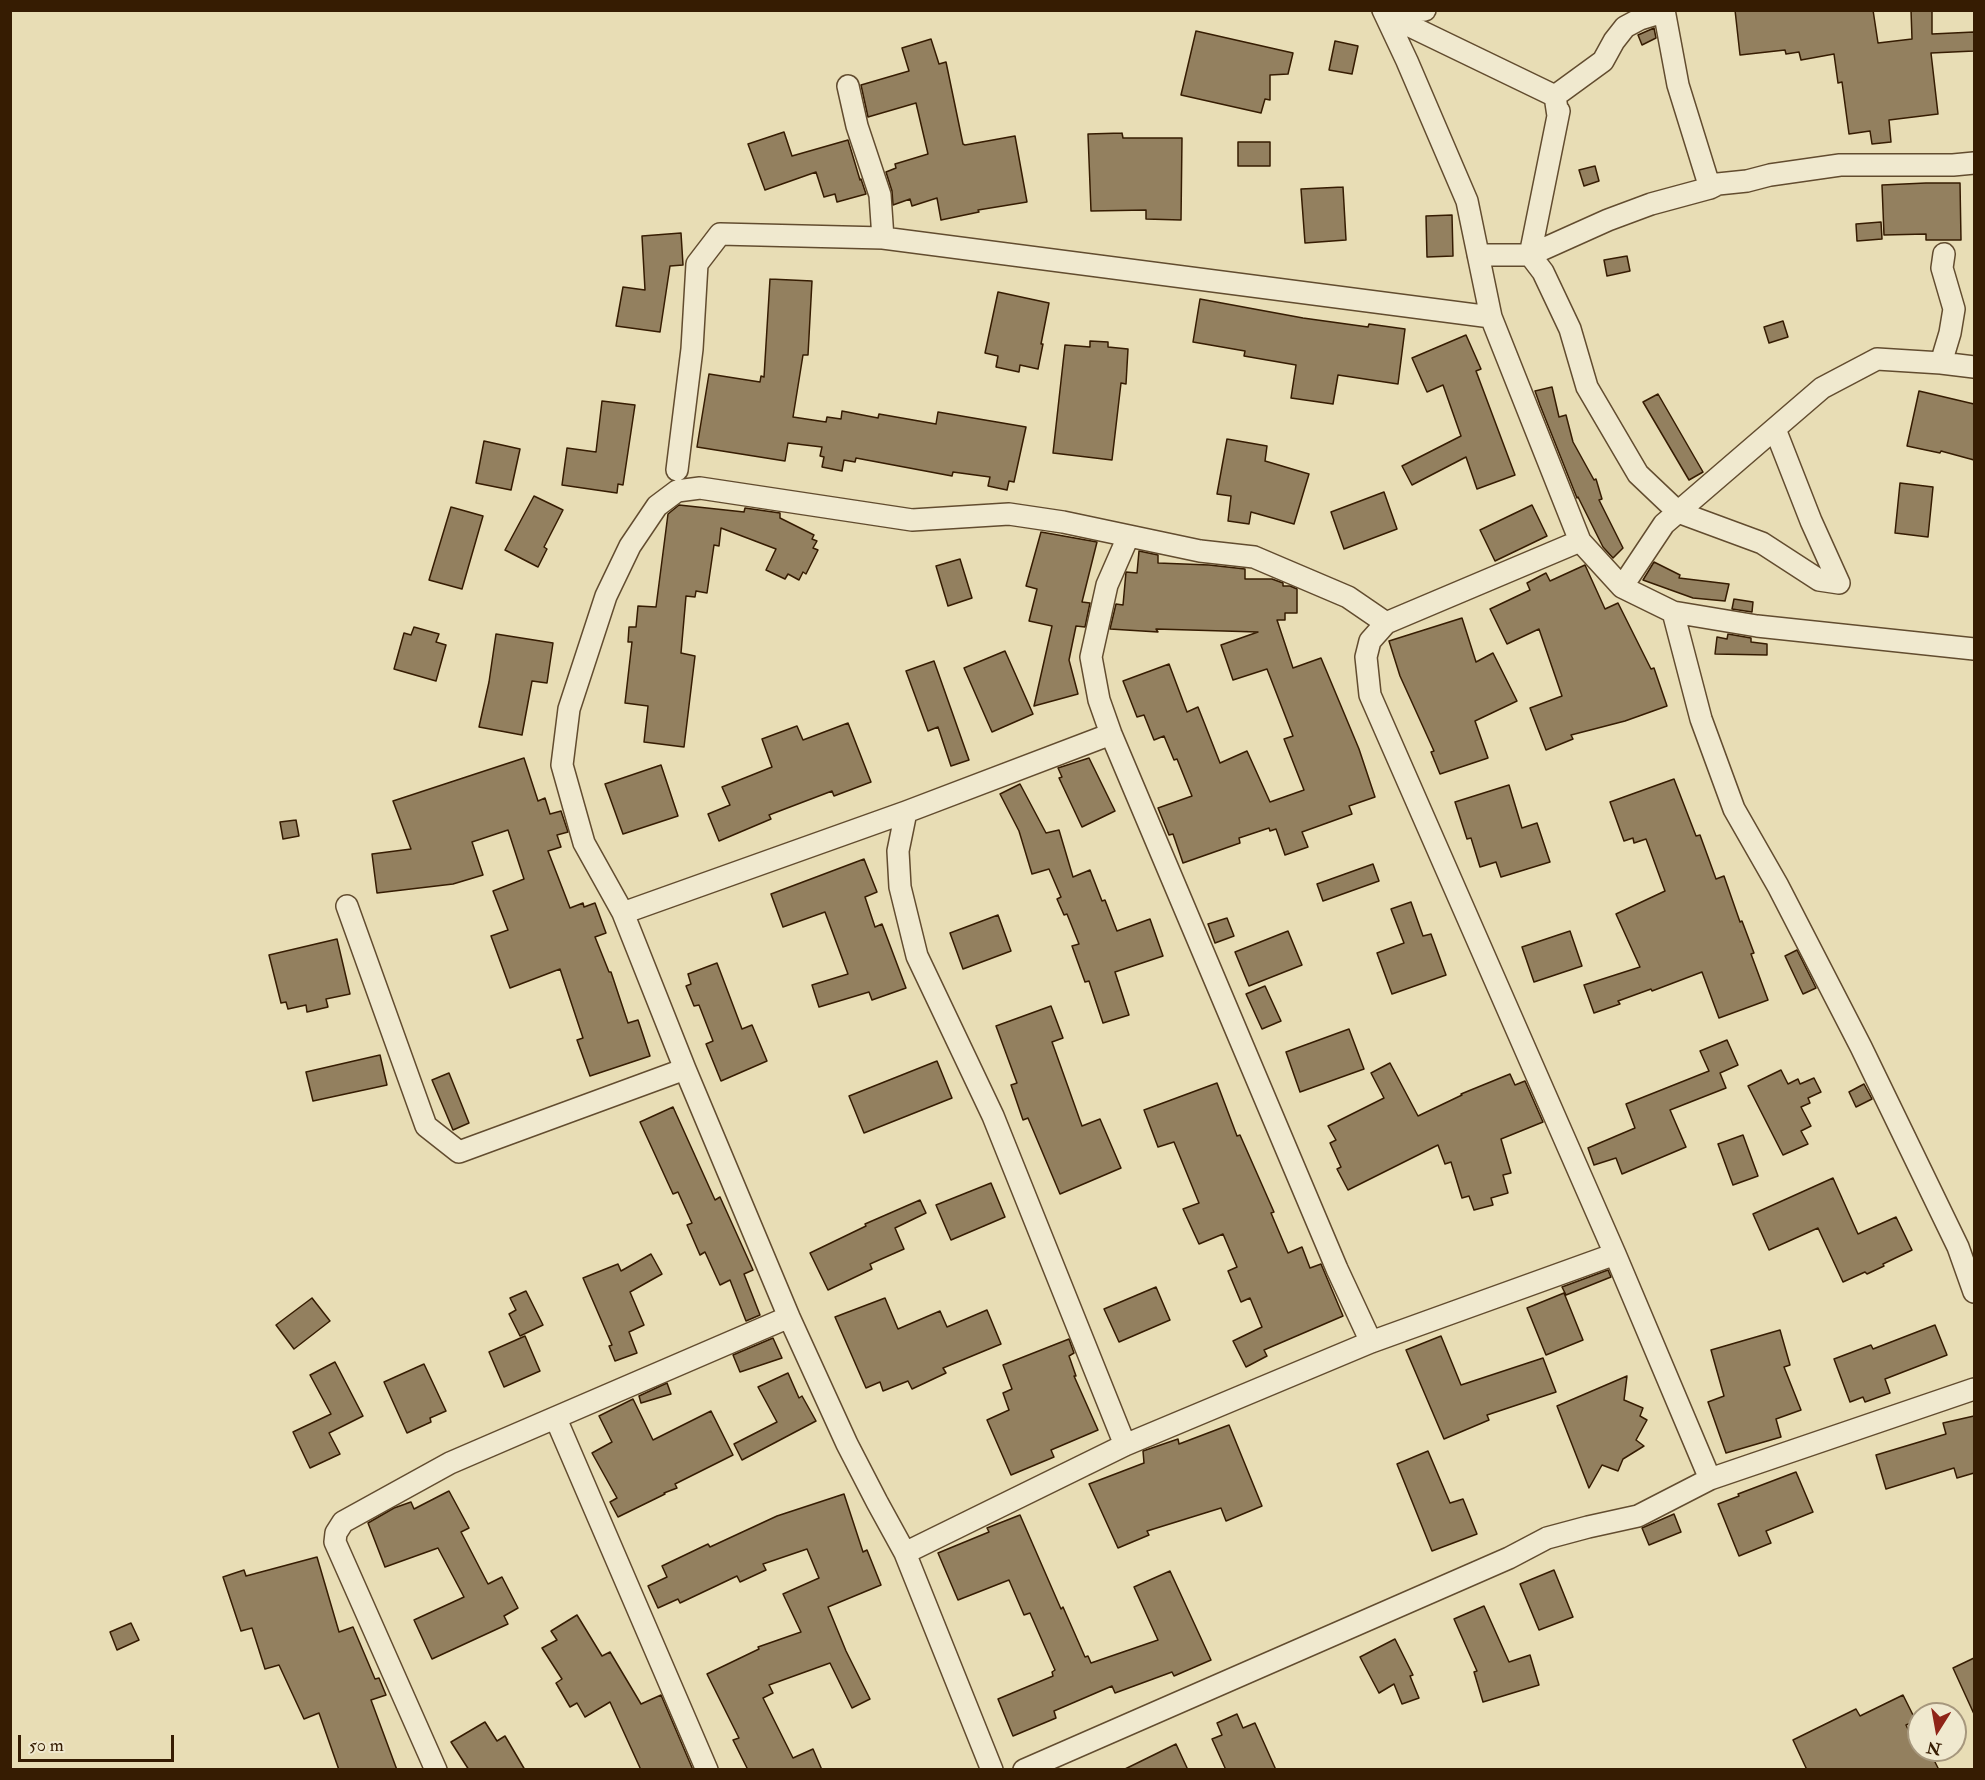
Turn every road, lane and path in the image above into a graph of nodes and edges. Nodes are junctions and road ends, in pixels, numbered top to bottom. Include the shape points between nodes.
1 (1425, 10) edge
2 (1664, 11) edge
3 (1384, 12) edge
4 (848, 86) dead end
5 (1557, 108) junction
6 (1974, 163) edge
7 (1710, 188) junction
8 (883, 238) junction
9 (1944, 254) dead end
10 (1478, 255) junction
11 (1530, 255) junction
12 (1491, 317) junction
13 (1941, 363) junction
14 (1974, 368) edge
15 (1775, 429) junction
16 (677, 470) dead end
17 (1678, 512) junction
18 (1128, 537) junction
19 (1580, 541) junction
20 (1622, 587) junction
21 (1673, 612) junction
22 (1386, 622) junction
23 (1974, 649) edge
24 (1111, 734) junction
25 (906, 812) junction
26 (347, 906) dead end
27 (623, 913) junction
28 (685, 1068) junction
29 (1615, 1254) junction
30 (1974, 1292) edge
31 (789, 1317) junction
32 (1371, 1342) junction
33 (1974, 1389) edge
34 (556, 1419) junction
35 (1125, 1445) junction
36 (1710, 1479) junction
37 (905, 1553) junction
38 (436, 1770) edge
39 (707, 1770) edge
40 (992, 1770) edge
41 (1024, 1770) edge

1 - 3 street
2 - 5 street via 1625,27 1603,61
2 - 7 street via 1678,85
3 - 5 street
3 - 10 street via 1467,201
4 - 8 street via 880,195
5 - 11 street
6 - 7 street via 1840,165
7 - 11 street via 1608,220
8 - 12 street
8 - 16 street via 720,234 697,264 692,349
9 - 13 street via 1942,268 1954,309
10 - 11 street
10 - 12 street
11 - 17 street via 1543,272 1569,329 1587,387 1638,474
12 - 19 street
13 - 14 street
13 - 15 street via 1877,359 1822,388
15 - 17 street
15 - 17 street via 1839,583 1819,580 1762,543
17 - 20 street via 1664,524
18 - 22 street via 1254,557 1348,597
18 - 24 street via 1107,585 1091,657 1099,700
18 - 27 street via 1009,514 912,520 700,488 677,491 657,506 630,546 606,596 569,709 562,765 584,843
19 - 20 street
19 - 22 street
20 - 21 street
21 - 23 street via 1757,626
21 - 30 street via 1701,719 1734,809 1779,886 1861,1047 1958,1247
22 - 29 street via 1370,641 1366,657 1370,695
24 - 25 street
24 - 32 street
25 - 27 street
25 - 35 street via 898,851 900,887 917,956 993,1116
26 - 28 street via 426,1126 459,1152
27 - 28 street
28 - 31 street
29 - 32 street
29 - 36 street
31 - 34 street
31 - 37 street via 847,1444
32 - 35 street
33 - 36 street
34 - 38 street via 450,1464 344,1522 336,1533 335,1542
34 - 39 street
35 - 37 street
36 - 41 street via 1638,1516 1547,1538
37 - 40 street

